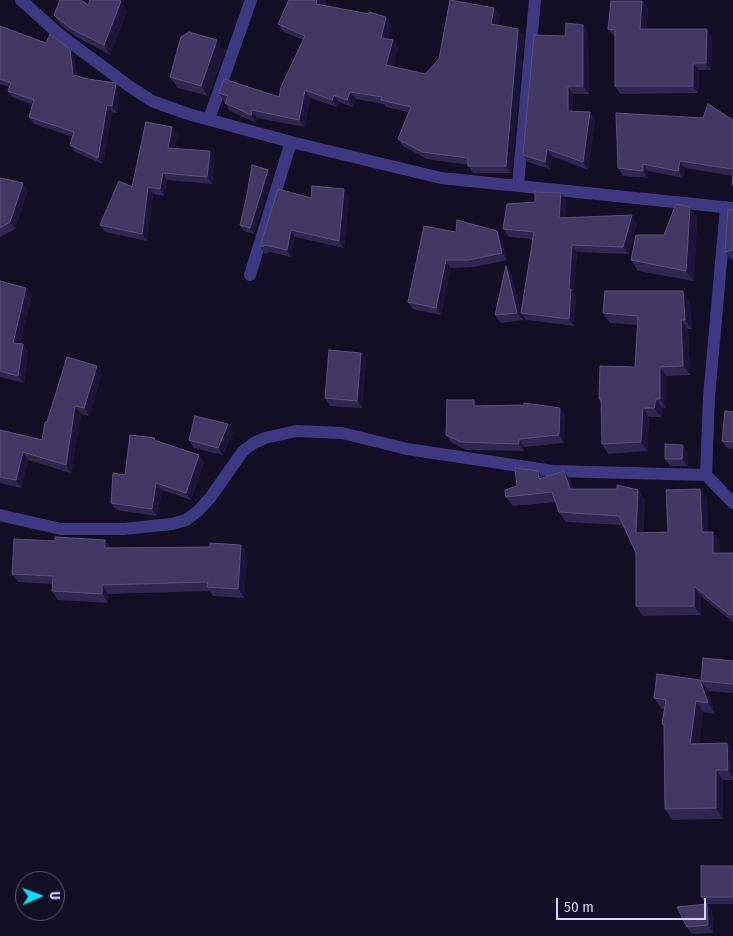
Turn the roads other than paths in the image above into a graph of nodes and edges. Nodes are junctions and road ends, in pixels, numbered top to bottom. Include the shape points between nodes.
1 (21, 0) edge
2 (251, 0) edge
3 (535, 0) edge
4 (209, 120) junction
5 (291, 142) junction
6 (518, 185) junction
7 (729, 207) edge
8 (250, 275) dead end
9 (706, 475) junction
10 (733, 503) edge
11 (0, 514) edge

1 - 4 street via 60,35 129,86 152,100
2 - 4 street
3 - 6 street
4 - 5 street
5 - 6 street via 440,178
5 - 8 street
6 - 7 street
7 - 9 street via 709,397
9 - 10 street
9 - 11 street via 553,470 407,449 342,433 296,431 265,438 243,451 198,511 186,520 172,524 123,529 61,529

